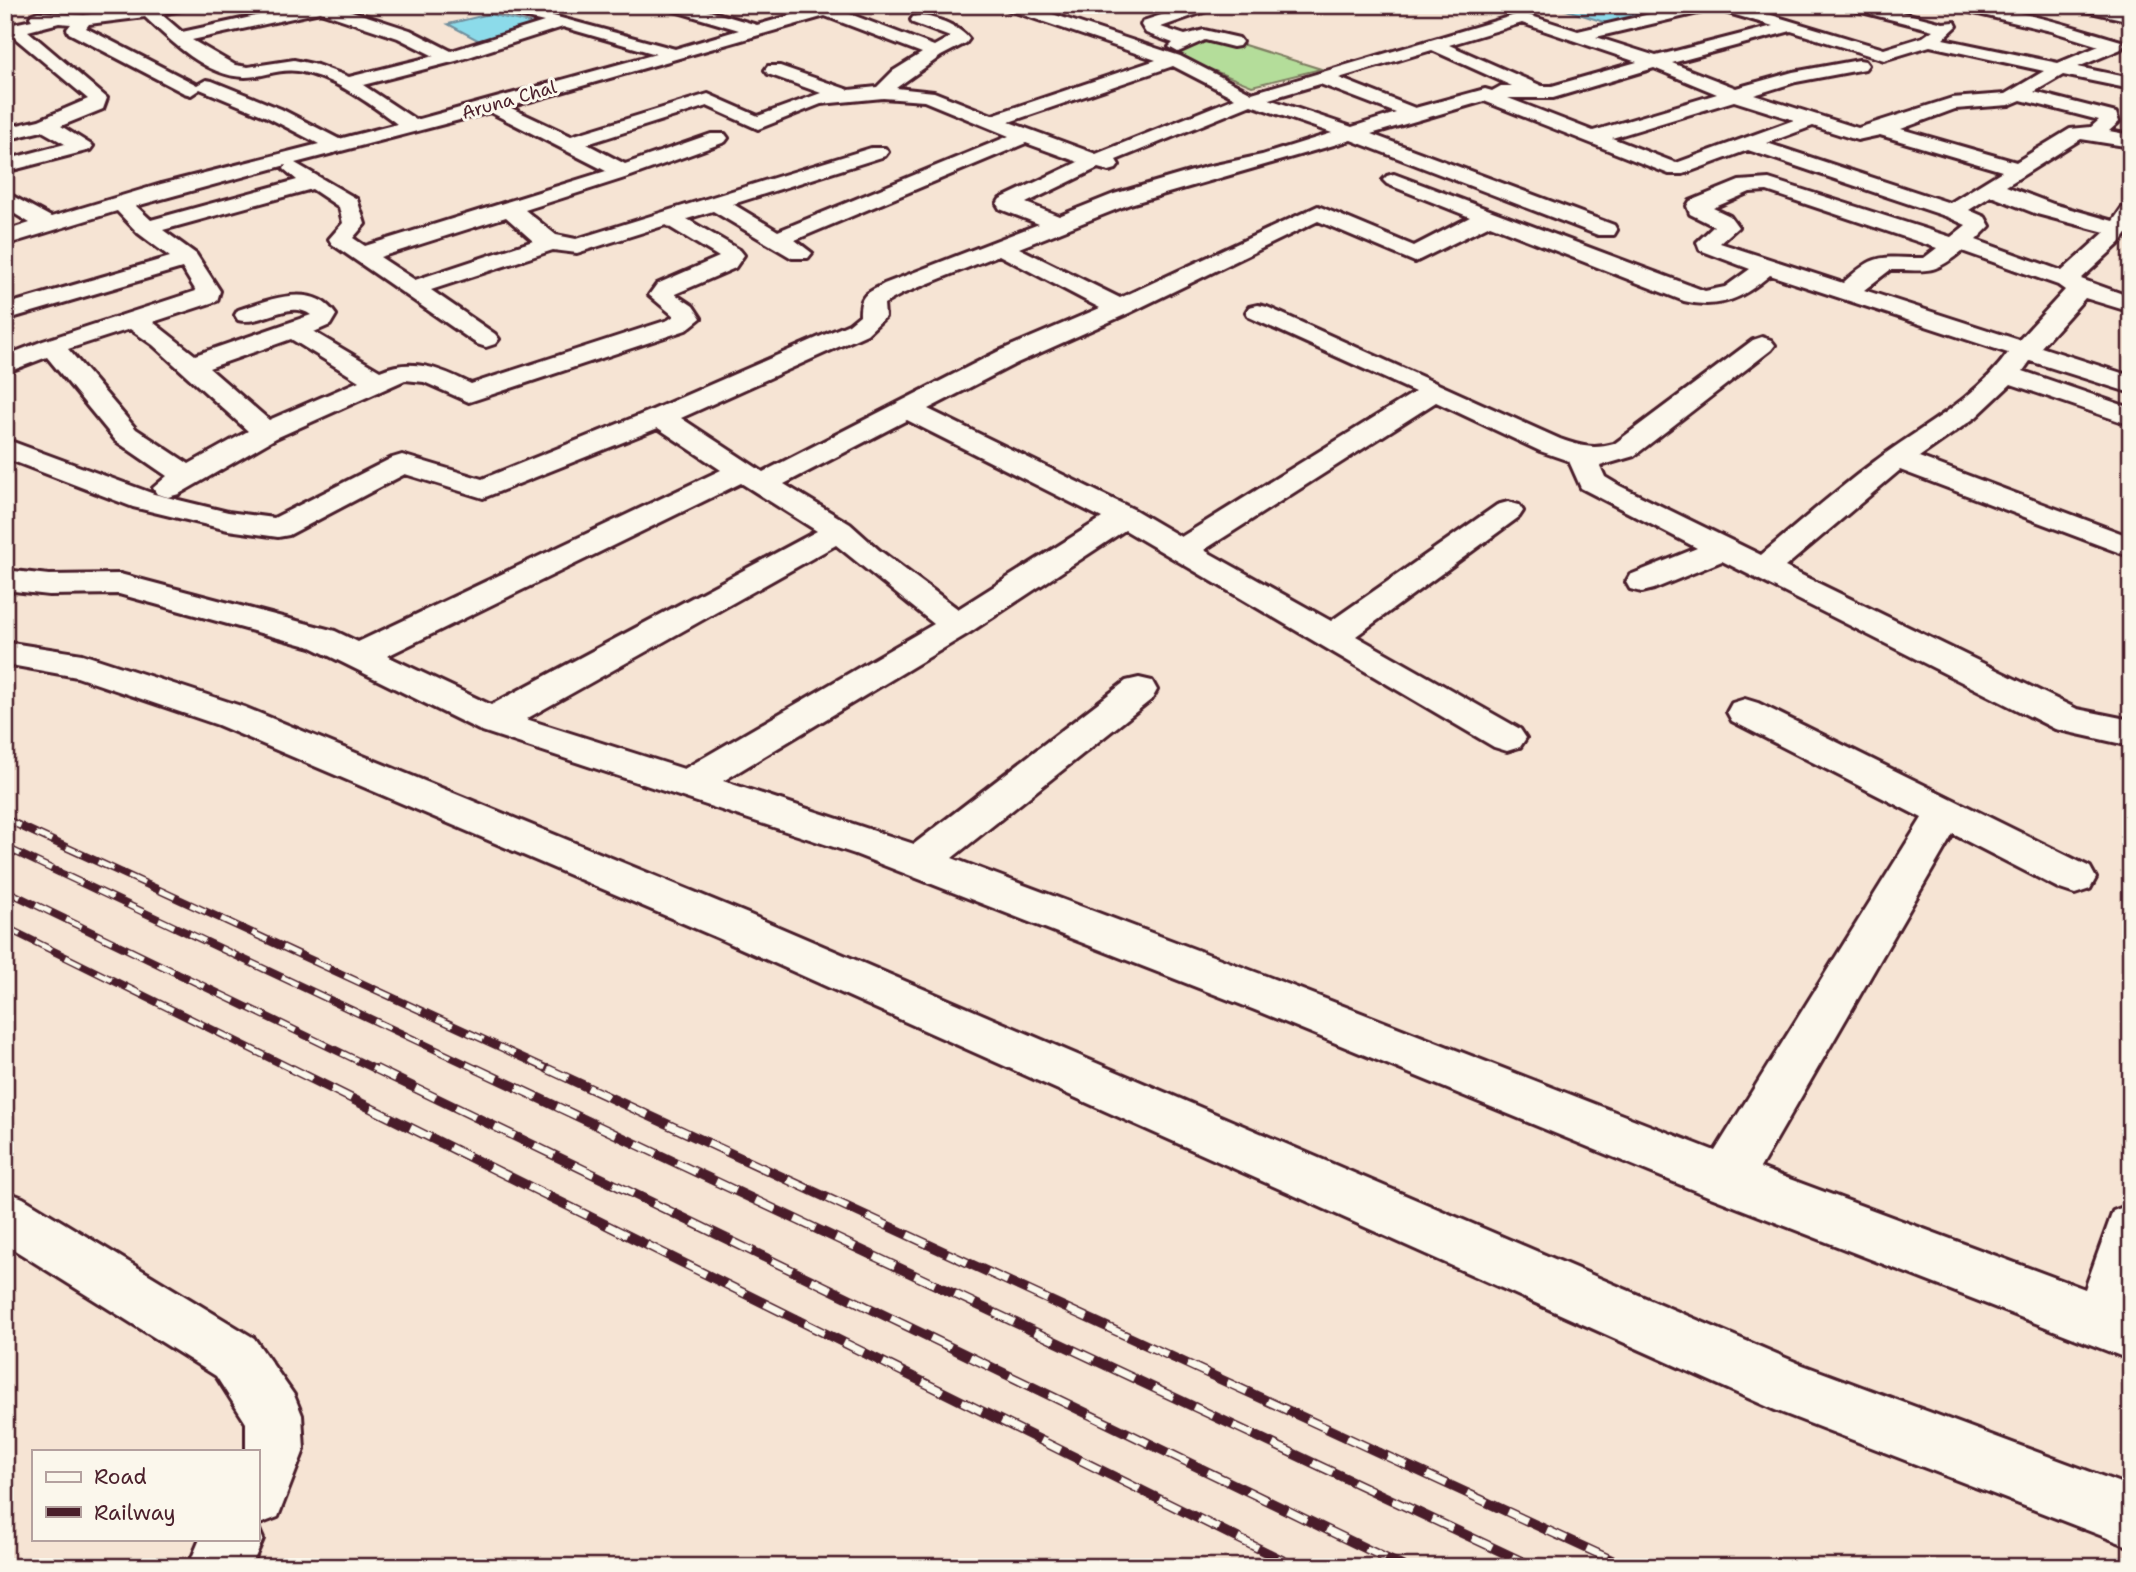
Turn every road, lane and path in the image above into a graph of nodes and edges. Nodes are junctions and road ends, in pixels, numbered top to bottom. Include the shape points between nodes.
1 (185, 5) edge
2 (491, 5) edge
3 (535, 5) edge
4 (671, 5) edge
5 (847, 5) edge
6 (1009, 5) edge
7 (1209, 5) edge
8 (1650, 5) edge
9 (1710, 5) edge
10 (1720, 5) edge
11 (1852, 5) edge
12 (1959, 5) edge
13 (2079, 5) edge
14 (318, 6) edge
15 (1490, 8) dead end
16 (1987, 8) edge
17 (148, 11) junction
18 (258, 11) edge
19 (827, 11) junction
20 (511, 12) junction
21 (1678, 13) junction
22 (1576, 16) dead end
23 (2131, 16) edge
24 (61, 18) junction
25 (1522, 18) junction
26 (84, 19) junction
27 (919, 20) dead end
28 (563, 22) junction
29 (1791, 26) junction
30 (9, 27) edge
31 (1612, 28) junction
32 (1945, 28) junction
33 (755, 30) junction
34 (1577, 36) junction
35 (178, 38) junction
36 (1184, 41) junction
37 (1929, 41) junction
38 (1233, 42) dead end
39 (1435, 45) junction
40 (935, 52) junction
41 (671, 53) junction
42 (450, 57) junction
43 (1166, 58) junction
44 (1655, 62) junction
45 (1860, 65) dead end
46 (2060, 69) junction
47 (774, 70) dead end
48 (247, 72) junction
49 (1322, 78) junction
50 (348, 83) junction
51 (2131, 85) edge
52 (199, 87) junction
53 (1537, 91) junction
54 (883, 92) junction
55 (2017, 93) junction
56 (1485, 95) junction
57 (1736, 95) junction
58 (846, 96) junction
59 (163, 98) dead end
60 (1250, 99) junction
61 (492, 106) junction
62 (1414, 114) junction
63 (1813, 120) junction
64 (993, 121) junction
65 (45, 125) junction
66 (412, 126) junction
67 (1881, 129) junction
68 (2092, 133) junction
69 (5, 134) edge
70 (1353, 134) junction
71 (1026, 136) junction
72 (1593, 137) junction
73 (718, 138) dead end
74 (2131, 141) edge
75 (570, 142) junction
76 (1749, 144) junction
77 (335, 145) junction
78 (878, 152) dead end
79 (280, 160) junction
80 (1096, 161) junction
81 (5, 166) edge
82 (2019, 169) junction
83 (1676, 170) junction
84 (624, 172) junction
85 (1394, 180) dead end
86 (315, 182) junction
87 (1167, 185) junction
88 (1988, 187) junction
89 (1733, 191) junction
90 (5, 198) edge
91 (121, 203) junction
92 (715, 204) junction
93 (510, 209) junction
94 (1956, 212) junction
95 (1488, 216) junction
96 (670, 218) junction
97 (1058, 223) junction
98 (48, 225) junction
99 (146, 228) junction
100 (1606, 230) dead end
101 (2123, 230) edge
102 (5, 237) edge
103 (778, 239) junction
104 (550, 243) junction
105 (1957, 244) junction
106 (1000, 247) junction
107 (362, 255) junction
108 (804, 256) dead end
109 (188, 259) junction
110 (1767, 266) junction
111 (2073, 285) junction
112 (411, 289) junction
113 (1847, 292) junction
114 (2131, 305) edge
115 (1120, 308) junction
116 (1258, 312) dead end
117 (5, 313) edge
118 (247, 315) dead end
119 (134, 320) junction
120 (294, 330) junction
121 (486, 339) dead end
122 (1762, 345) dead end
123 (52, 346) junction
124 (2015, 363) junction
125 (5, 365) edge
126 (191, 365) junction
127 (379, 382) junction
128 (2131, 385) edge
129 (1435, 391) junction
130 (908, 410) junction
131 (660, 417) junction
132 (2131, 417) edge
133 (266, 432) junction
134 (5, 448) edge
135 (1582, 456) junction
136 (1896, 459) junction
137 (188, 477) junction
138 (753, 478) junction
139 (144, 501) junction
140 (1508, 511) dead end
141 (1124, 517) junction
142 (839, 531) junction
143 (2131, 548) edge
144 (1723, 549) junction
145 (1182, 550) junction
146 (1763, 569) junction
147 (5, 580) edge
148 (1642, 582) dead end
149 (957, 625) junction
150 (1332, 637) junction
151 (5, 653) edge
152 (357, 656) junction
153 (1139, 690) dead end
154 (1745, 712) dead end
155 (492, 721) junction
156 (2131, 733) edge
157 (1507, 738) dead end
158 (688, 784) junction
159 (1946, 813) junction
160 (919, 862) junction
161 (2075, 878) dead end
162 (1726, 1179) junction
163 (5, 1215) edge
164 (2131, 1229) edge
165 (2116, 1327) edge
166 (259, 1491) edge
167 (2131, 1517) edge
168 (232, 1540) edge
169 (218, 1567) edge

1 - 17 street
2 - 20 street
3 - 20 street
4 - 33 street
5 - 19 street, Aruna Chal
6 - 43 street
7 - 36 street via 1149,24
8 - 21 street
9 - 21 street
10 - 29 street
11 - 32 street
12 - 16 street
13 - 23 street
14 - 18 street
14 - 42 street via 404,34
15 - 25 street
16 - 32 street
16 - 46 street via 2115,45
17 - 26 street
17 - 35 street
18 - 35 street via 240,25
19 - 33 street, Aruna Chal
19 - 40 street
20 - 28 street
21 - 31 street
22 - 31 street
24 - 26 street
24 - 30 street
24 - 30 street via 31,14
25 - 34 street
25 - 39 street
26 - 52 street via 75,29
27 - 40 street via 960,38
28 - 41 street
28 - 42 street
29 - 37 street via 1884,55
29 - 44 street
30 - 65 street via 97,97 96,105
31 - 34 street
32 - 37 street
33 - 41 street, Aruna Chal
34 - 44 street
35 - 48 street via 231,71
36 - 38 street via 1208,35
36 - 43 street
37 - 46 street
39 - 49 street
39 - 53 street
40 - 54 street via 891,79
41 - 61 street, Aruna Chal
42 - 50 street
43 - 60 street
43 - 64 street
44 - 53 street via 1553,92
44 - 57 street
45 - 57 street via 1793,77
46 - 51 street
46 - 55 street
47 - 58 street
48 - 50 street via 292,65
48 - 52 street
49 - 60 street
49 - 62 street
50 - 66 street
52 - 59 street
52 - 77 street via 274,113
53 - 56 street
54 - 58 street
54 - 64 street via 927,96
55 - 67 street via 1996,102 1944,106
55 - 68 street via 2109,117 2109,122
56 - 62 street
56 - 72 street
57 - 63 street
57 - 72 street
58 - 75 street via 817,99 758,122 708,100
60 - 70 street
60 - 80 street
61 - 66 street, Aruna Chal
61 - 75 street
62 - 70 street
63 - 67 street via 1857,134
63 - 76 street
64 - 71 street
65 - 69 street
65 - 81 street via 83,146
66 - 77 street, Aruna Chal
67 - 82 street
68 - 74 street
68 - 82 street via 2077,133
70 - 87 street
70 - 100 street
71 - 80 street
71 - 103 street
72 - 83 street
73 - 84 street
75 - 84 street
76 - 83 street
76 - 94 street
77 - 79 street, Aruna Chal
78 - 92 street
79 - 86 street
79 - 91 street, Aruna Chal
80 - 87 street
80 - 97 street via 1008,205
82 - 88 street
83 - 89 street
84 - 93 street
85 - 95 street
86 - 99 street
86 - 107 street via 349,204 355,224 340,239
87 - 97 street
88 - 94 street
88 - 101 street via 2045,209
89 - 105 street via 1758,184 1786,189
89 - 110 street via 1698,206 1727,227 1708,245
90 - 98 street
91 - 98 street, Aruna Chal
91 - 99 street
92 - 96 street
92 - 103 street
93 - 104 street
93 - 107 street
94 - 105 street via 1979,226
95 - 110 street via 1713,301 1734,293
95 - 115 street via 1415,255 1318,213
96 - 104 street via 578,246
96 - 127 street via 732,255 727,263 661,295 688,318 677,325 469,394 430,374 401,372
97 - 106 street
98 - 102 street, Aruna Chal
99 - 109 street
101 - 111 street
103 - 108 street
104 - 112 street
105 - 111 street
105 - 113 street via 1927,266 1891,262 1878,267
106 - 115 street
106 - 131 street via 878,296 872,301 872,317 858,328
107 - 112 street
109 - 117 street
109 - 119 street via 208,296
110 - 113 street
111 - 114 street
111 - 124 street
112 - 121 street
113 - 124 street
115 - 130 street via 1008,357
116 - 129 street
118 - 120 street via 303,302 324,315
119 - 123 street
119 - 126 street
120 - 126 street
120 - 127 street
122 - 135 street via 1624,450 1601,457
123 - 125 street
123 - 137 street via 127,435
124 - 128 street
124 - 132 street
124 - 136 street via 1966,411
126 - 133 street
127 - 133 street
129 - 135 street
129 - 145 street
130 - 138 street
130 - 141 street
131 - 138 street
131 - 139 street via 483,489 402,464 278,528
133 - 137 street
134 - 139 street
135 - 144 street via 1592,482
136 - 143 street
136 - 146 street
137 - 139 street
138 - 142 street
138 - 152 street
140 - 150 street
141 - 145 street
141 - 149 street
142 - 149 street
142 - 155 street
144 - 146 street
144 - 148 street
145 - 150 street
146 - 156 street via 2068,720
147 - 152 street via 120,584 323,639
149 - 158 street
150 - 157 street
151 - 167 street via 82,666 231,716 746,932 1795,1390
152 - 155 street
153 - 160 street
154 - 159 street
155 - 158 street
158 - 160 street
159 - 161 street
159 - 162 street
160 - 162 street
162 - 165 street
163 - 166 street via 235,1357 274,1415 275,1450
164 - 165 street
168 - 169 street

